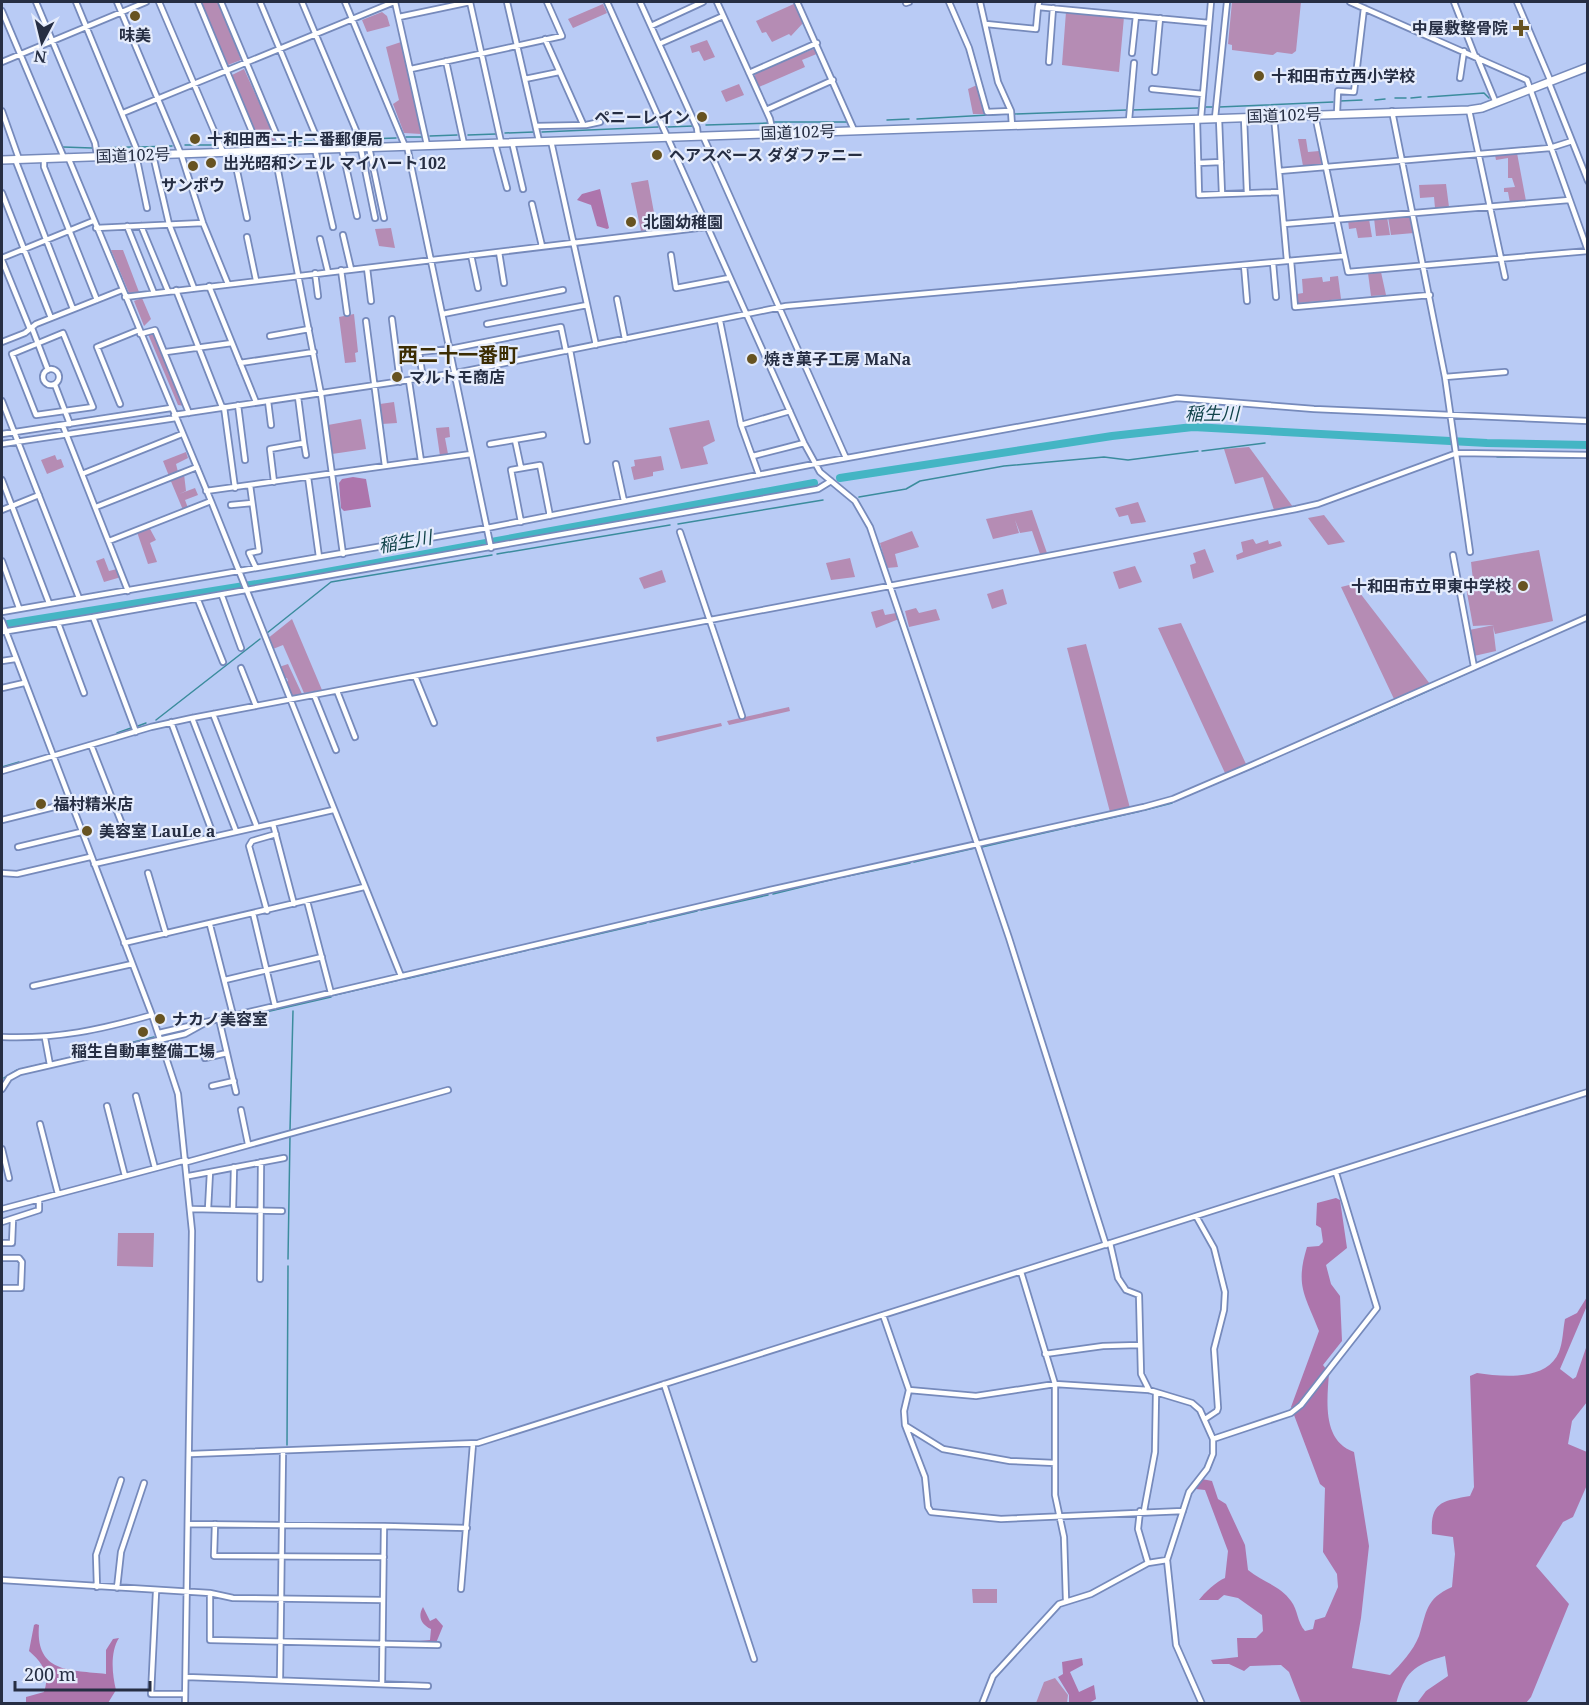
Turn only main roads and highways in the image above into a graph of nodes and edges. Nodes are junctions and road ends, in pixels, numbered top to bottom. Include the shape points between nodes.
1 (1587, 67) edge
2 (2, 160) edge

1 - 2 highway, 国道102号 via 1469,110

